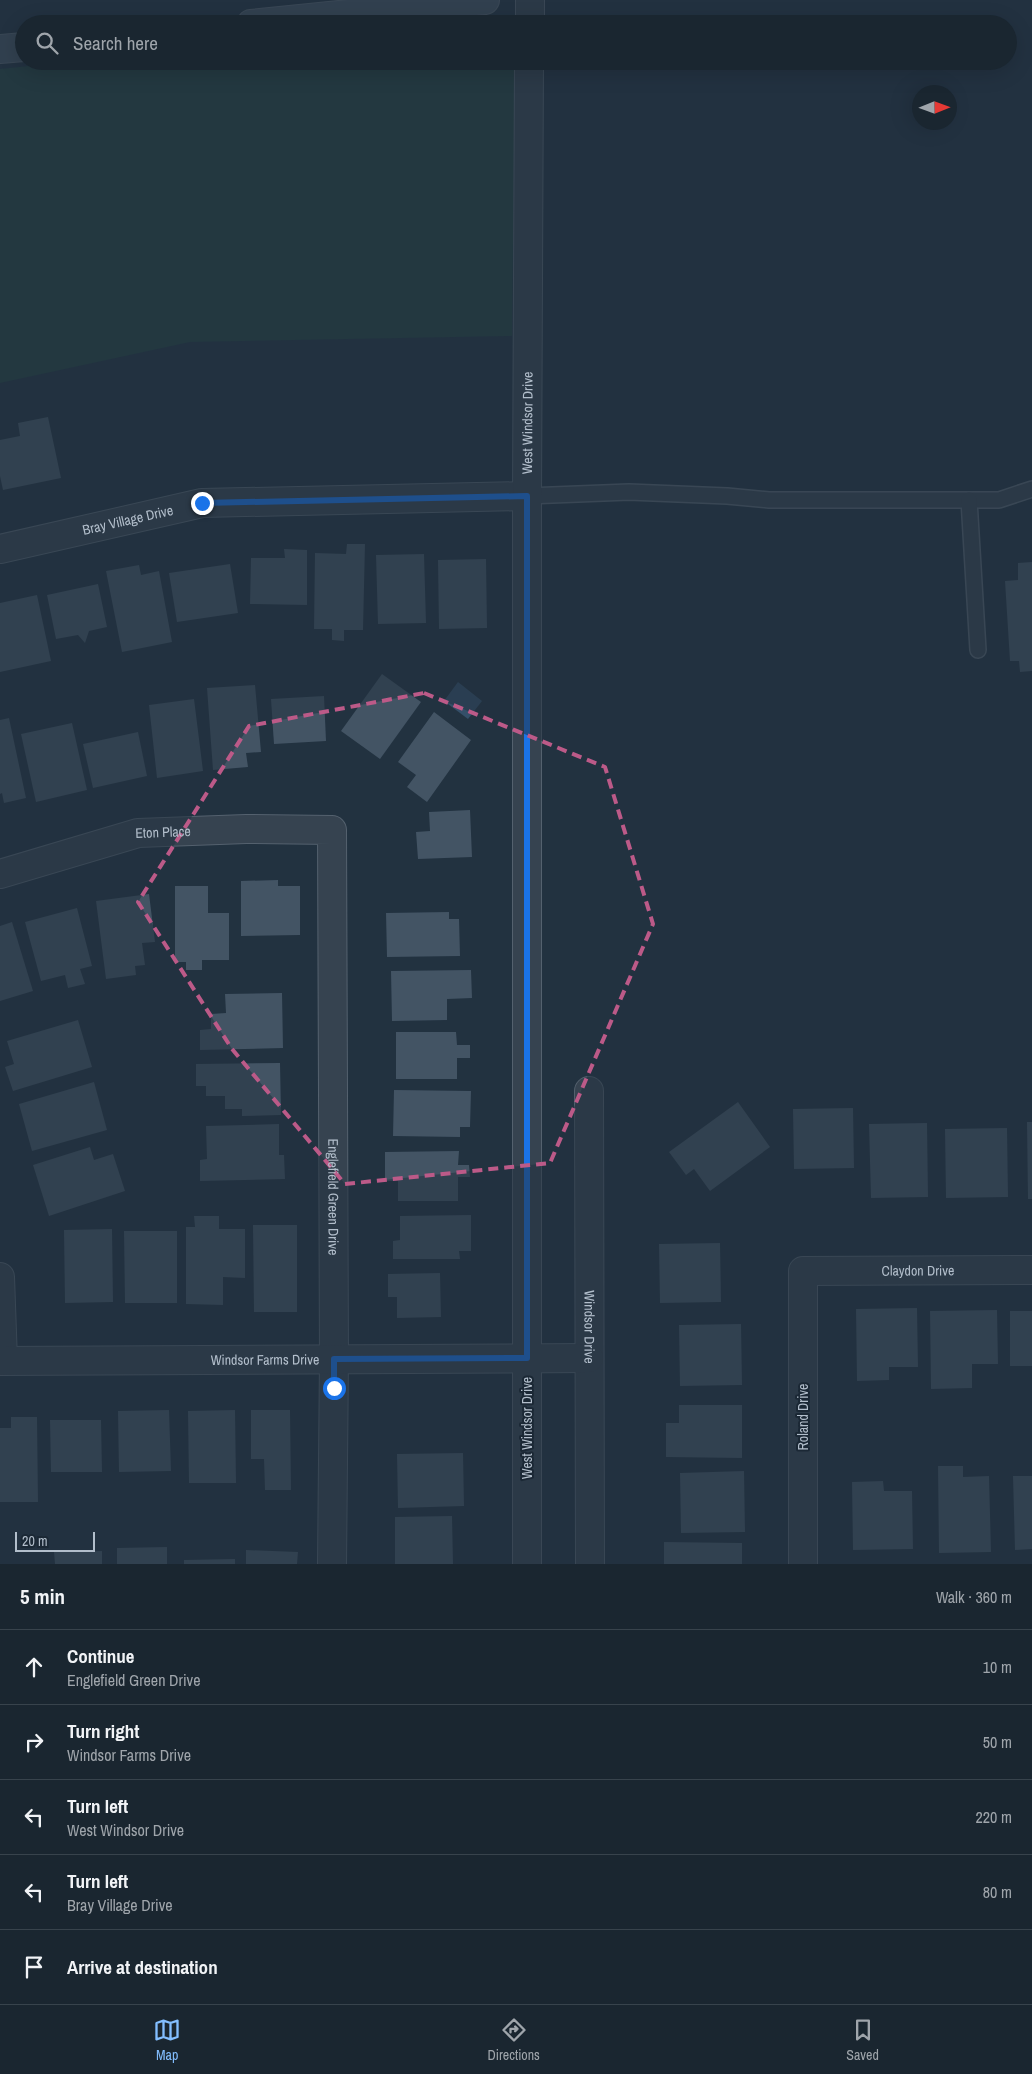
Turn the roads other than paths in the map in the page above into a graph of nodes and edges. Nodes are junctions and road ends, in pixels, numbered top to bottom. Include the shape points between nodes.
1 (485, 0) edge
2 (530, 0) edge
3 (339, 15) edge
4 (530, 15) edge
5 (15, 48) edge
6 (0, 49) edge
7 (530, 70) edge
8 (1032, 489) edge
9 (527, 496) junction
10 (969, 500) junction
11 (0, 549) edge
12 (978, 650) dead end
13 (332, 830) joint
14 (0, 874) edge
15 (589, 1091) dead end
16 (1032, 1270) edge
17 (803, 1271) joint
18 (0, 1277) edge
19 (527, 1358) junction
20 (590, 1358) junction
21 (334, 1359) junction
22 (2, 1361) edge
23 (332, 1564) edge
24 (527, 1564) edge
25 (590, 1564) edge
26 (803, 1564) edge

1 - 3 main road
2 - 4 street
5 - 6 main road
7 - 9 street, West Windsor Drive
8 - 10 lane via 999,500
9 - 10 lane via 629,492 769,500
9 - 11 street, Bray Village Drive via 202,503
9 - 19 street, West Windsor Drive
10 - 12 lane
13 - 14 street, Eton Place via 138,833
13 - 21 street, Englefield Green Drive
15 - 20 street, Windsor Drive
16 - 17 street, Claydon Drive
17 - 26 street, Roland Drive
18 - 22 street
19 - 20 street, Windsor Farms Drive
19 - 21 street, Windsor Farms Drive
19 - 24 street, West Windsor Drive
20 - 25 street, Windsor Drive
21 - 22 street, Windsor Farms Drive
21 - 23 street, Englefield Green Drive

